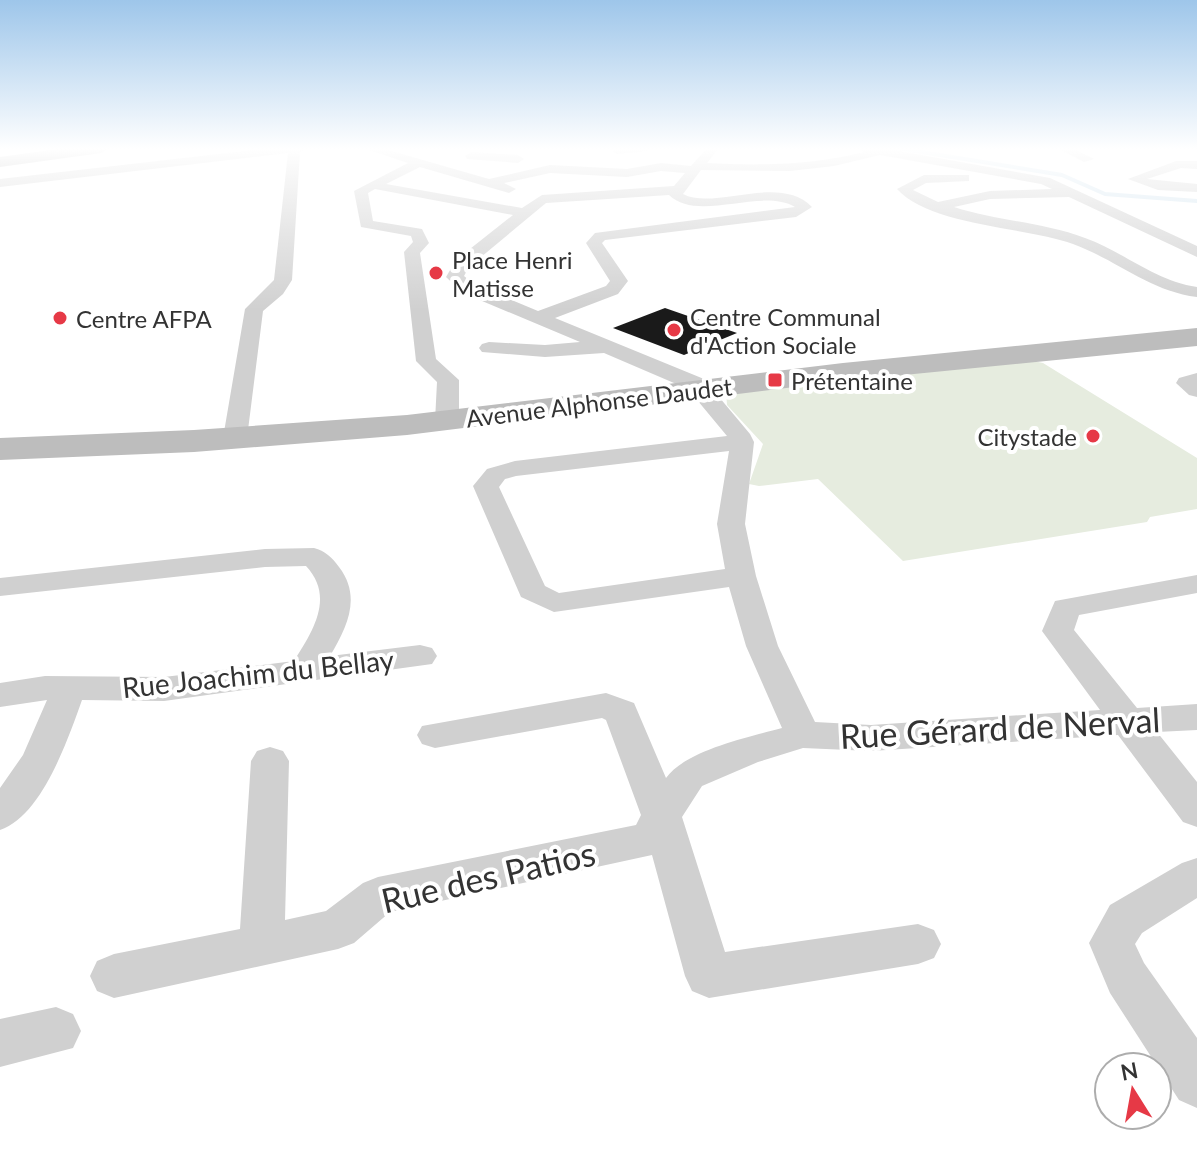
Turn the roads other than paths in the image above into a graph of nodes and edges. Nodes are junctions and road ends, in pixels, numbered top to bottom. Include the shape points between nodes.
1 (290, 202) edge
2 (363, 202) edge
3 (464, 202) edge
4 (538, 202) edge
5 (798, 202) edge
6 (926, 202) edge
7 (961, 202) edge
8 (1090, 202) edge
9 (937, 206) junction
10 (524, 213) junction
11 (1197, 252) edge
12 (414, 268) junction
13 (457, 269) junction
14 (1197, 292) edge
15 (538, 318) junction
16 (1197, 337) edge
17 (608, 346) junction
18 (489, 348) dead end
19 (1197, 379) edge
20 (700, 390) junction
21 (1197, 390) edge
22 (447, 421) junction
23 (235, 438) junction
24 (742, 442) junction
25 (0, 449) edge
26 (741, 576) junction
27 (1197, 584) edge
28 (0, 587) edge
29 (420, 656) dead end
30 (305, 671) junction
31 (69, 688) junction
32 (0, 695) edge
33 (1197, 717) edge
34 (1128, 722) junction
35 (435, 735) dead end
36 (803, 735) junction
37 (270, 761) dead end
38 (1197, 811) edge
39 (0, 814) edge
40 (661, 815) junction
41 (1197, 876) edge
42 (918, 944) dead end
43 (262, 945) junction
44 (114, 976) dead end
45 (56, 1031) dead end
46 (0, 1043) edge
47 (1197, 1082) edge

1 - 23 street via 283,280 254,309
2 - 12 street via 366,224 417,232 421,243 412,252
3 - 10 street
4 - 10 street
5 - 15 street via 805,207 796,213 600,236 594,243 619,281 612,290
6 - 9 street
7 - 9 street
8 - 11 street
9 - 14 street via 1068,237 1167,286
10 - 13 street
12 - 13 street
12 - 22 street via 426,361 448,380
13 - 15 street via 455,277 463,286
15 - 17 street
16 - 20 street, Avenue Alphonse Daudet
17 - 18 street
17 - 20 street
19 - 21 street via 1187,383
20 - 22 street, Avenue Alphonse Daudet
20 - 24 street
22 - 23 street, Avenue Alphonse Daudet
23 - 25 street, Avenue Alphonse Daudet
24 - 26 street via 731,524
24 - 26 street via 515,469 496,474 486,486 532,591 554,603
26 - 36 street via 762,646
27 - 34 street via 1066,608 1058,631
28 - 30 street via 314,557 331,571 339,597 329,629
29 - 30 street, Rue Joachim du Bellay
30 - 31 street, Rue Joachim du Bellay via 164,689
31 - 32 street, Rue Joachim du Bellay
31 - 39 street via 46,748
33 - 34 street, Rue Gérard de Nerval
34 - 36 street, Rue Gérard de Nerval via 871,738
34 - 38 street
35 - 40 street via 606,705 621,712
36 - 40 street, Rue des Patios via 688,776
37 - 43 street
40 - 42 street via 709,976
40 - 43 street, Rue des Patios via 650,839 378,896 338,929
41 - 47 street via 1126,919 1112,943 1127,978
43 - 44 street, Rue des Patios
45 - 46 street

